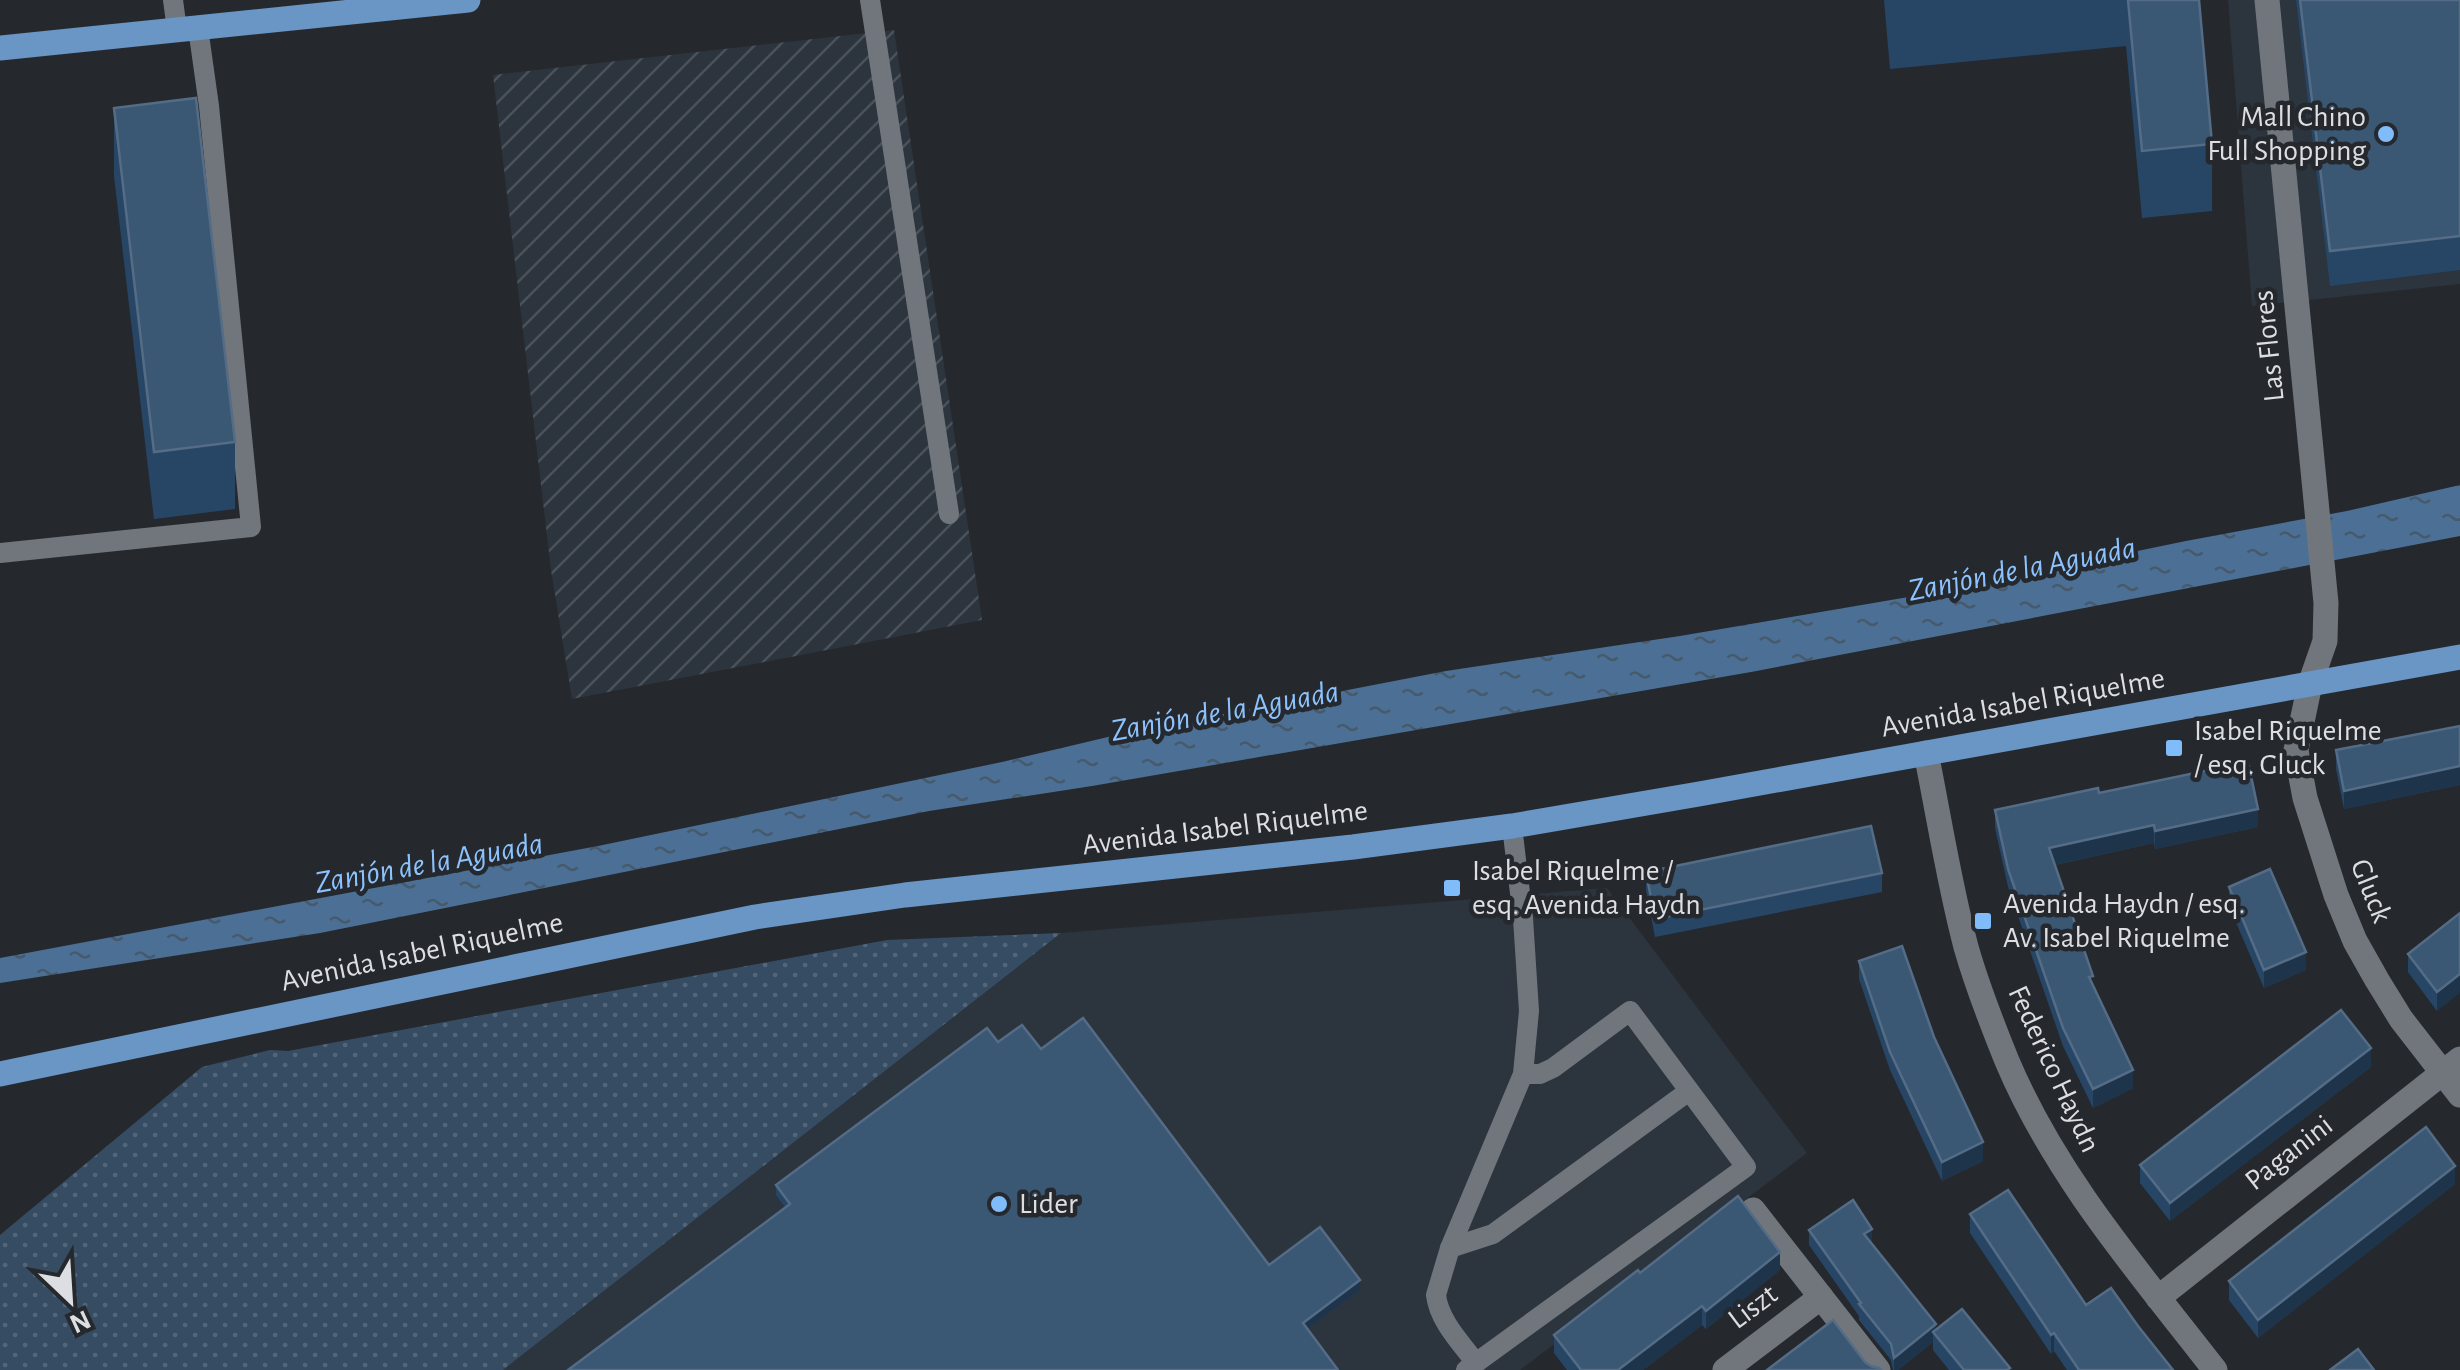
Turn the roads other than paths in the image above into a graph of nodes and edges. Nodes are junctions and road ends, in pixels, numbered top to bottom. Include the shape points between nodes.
1 (173, 0) edge
2 (468, 0) edge
3 (870, 0) edge
4 (2267, 0) edge
5 (406, 3) edge
6 (188, 29) junction
7 (0, 48) edge
8 (949, 514) dead end
9 (0, 553) edge
10 (2460, 658) edge
11 (2310, 684) junction
12 (1926, 753) junction
13 (1512, 826) junction
14 (2451, 1066) edge
15 (0, 1074) edge
16 (1522, 1074) junction
17 (1690, 1091) junction
18 (2460, 1096) edge
19 (1753, 1210) edge
20 (1450, 1248) junction
21 (1821, 1296) junction
22 (2158, 1298) junction
23 (1471, 1366) edge
24 (1724, 1370) edge
25 (1878, 1370) edge
26 (2214, 1370) edge

1 - 6 lane
2 - 5 main road
3 - 8 lane
4 - 11 street, Las Flores via 2326,603 2325,641
5 - 6 main road
6 - 7 main road
6 - 9 lane via 211,126 250,527
10 - 11 main road, Avenida Isabel Riquelme
11 - 12 main road, Avenida Isabel Riquelme
11 - 14 street, Gluck via 2296,750 2320,850 2355,941 2401,1019
12 - 13 main road, Avenida Isabel Riquelme
12 - 22 street, Federico Haydn via 1966,948 2008,1065 2069,1177
13 - 15 main road, Avenida Isabel Riquelme via 755,917
13 - 16 lane via 1528,1011
14 - 18 street, Gluck
14 - 22 street, Paganini
16 - 17 lane via 1553,1068 1630,1010
16 - 20 lane
17 - 20 lane via 1493,1234
17 - 23 lane via 1746,1167
19 - 21 street, Liszt
20 - 23 lane via 1437,1303
21 - 24 street, Liszt
21 - 25 street, Liszt
22 - 26 street, Federico Haydn

